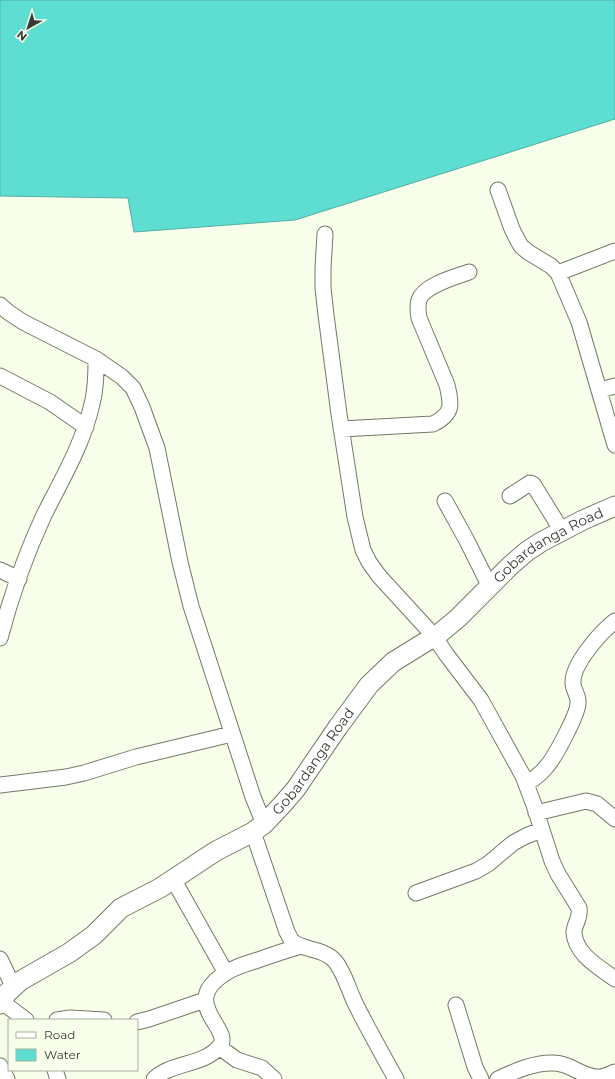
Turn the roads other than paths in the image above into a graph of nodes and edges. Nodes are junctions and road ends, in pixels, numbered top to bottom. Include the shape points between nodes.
1 (498, 190) dead end
2 (325, 234) dead end
3 (615, 252) edge
4 (469, 272) dead end
5 (558, 273) junction
6 (0, 305) edge
7 (96, 359) junction
8 (0, 376) edge
9 (615, 386) edge
10 (600, 390) junction
11 (86, 427) junction
12 (342, 429) junction
13 (615, 445) edge
14 (510, 496) dead end
15 (444, 501) dead end
16 (615, 506) edge
17 (562, 531) junction
18 (0, 570) edge
19 (19, 579) junction
20 (490, 587) junction
21 (615, 621) edge
22 (434, 636) junction
23 (0, 638) edge
24 (232, 734) junction
25 (526, 784) junction
26 (0, 785) edge
27 (536, 813) junction
28 (615, 819) edge
29 (258, 828) junction
30 (541, 830) junction
31 (173, 880) junction
32 (416, 893) dead end
33 (301, 946) junction
34 (0, 959) edge
35 (226, 973) junction
36 (615, 979) edge
37 (13, 986) junction
38 (205, 1000) junction
39 (1, 1003) edge
40 (456, 1005) dead end
41 (25, 1019) edge
42 (64, 1019) edge
43 (87, 1019) edge
44 (138, 1022) edge
45 (219, 1047) junction
46 (0, 1066) edge
47 (615, 1072) edge
48 (7, 1079) edge
49 (154, 1079) edge
50 (274, 1079) edge
51 (396, 1079) edge
52 (481, 1079) edge
53 (498, 1079) edge

1 - 5 street via 521,246
2 - 12 street via 323,288
3 - 5 street
4 - 12 street via 429,288 419,299 417,309 447,385 450,396 447,415 433,424
5 - 10 street via 579,322
6 - 7 street via 23,322
7 - 11 street via 96,382
7 - 24 street via 122,376 133,388 157,448 191,606
8 - 11 street via 50,402
9 - 10 street
10 - 13 street
11 - 19 street via 44,515
12 - 22 street via 363,550 378,576
14 - 17 street via 533,484
15 - 20 street
16 - 17 main road, Gobardanga Road
17 - 20 main road, Gobardanga Road via 526,552
18 - 19 street
19 - 23 street
20 - 22 main road, Gobardanga Road via 458,618
21 - 25 street via 599,635 579,663 573,683 578,703 576,714 548,766
22 - 25 street via 481,700
22 - 29 main road, Gobardanga Road via 393,662 369,685 295,790
24 - 26 street via 66,777
24 - 29 street via 253,796
25 - 27 street
27 - 28 street via 586,801 597,804
27 - 30 street
29 - 31 main road, Gobardanga Road via 216,851
29 - 33 street via 287,932 291,939
30 - 32 street via 513,843 476,871
30 - 36 street via 558,874 579,908 580,914 574,933 577,944 591,962
31 - 35 street
31 - 37 main road, Gobardanga Road via 121,908 94,935 74,950
33 - 35 street via 242,965
33 - 51 street via 322,951 340,968 355,1003
34 - 37 street
35 - 38 street via 212,984 206,992
37 - 39 main road, Gobardanga Road
38 - 44 street
38 - 45 street via 207,1011 221,1034 222,1042
39 - 41 street
40 - 52 street
42 - 43 street
45 - 49 street via 203,1058 164,1072
45 - 50 street via 237,1060 262,1068
46 - 48 street
47 - 53 street via 598,1078 555,1062 536,1065

